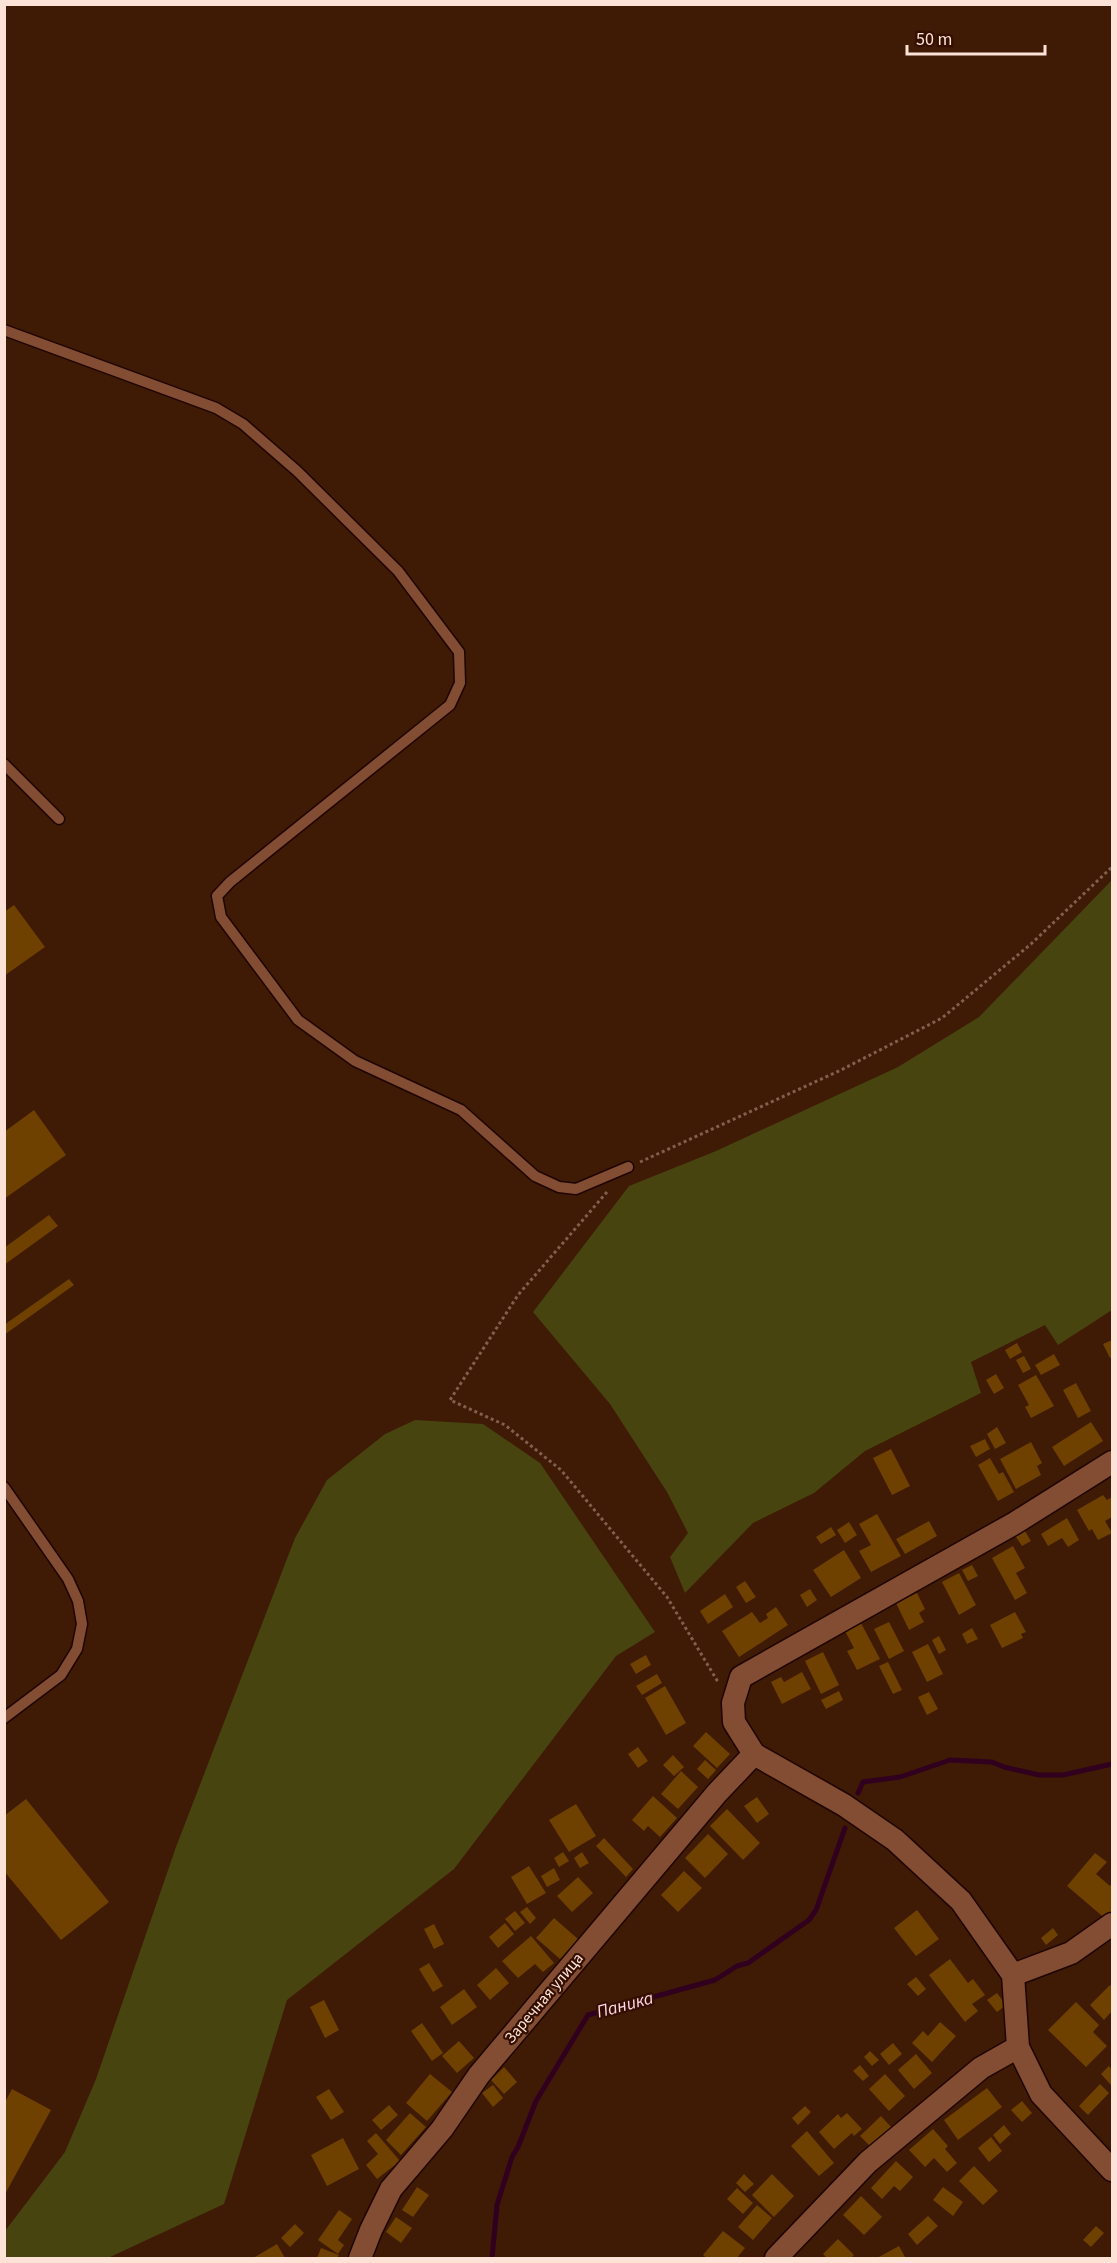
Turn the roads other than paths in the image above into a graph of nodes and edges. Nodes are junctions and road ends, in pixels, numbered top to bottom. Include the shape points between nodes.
1 (4, 330) edge
2 (4, 764) edge
3 (59, 819) dead end
4 (628, 1167) road end
5 (1113, 1462) edge
6 (4, 1487) edge
7 (4, 1718) edge
8 (754, 1754) junction
9 (1113, 1924) edge
10 (1013, 1975) junction
11 (1018, 2047) junction
12 (1113, 2170) edge
13 (360, 2259) edge
14 (776, 2259) edge

1 - 4 lane via 216,408 243,424 297,471 398,572 459,652 460,683 450,705 230,882 217,896 221,917 298,1020 355,1061 461,1110 535,1176 559,1187 576,1189
2 - 3 lane
5 - 8 street via 1015,1523 741,1677 733,1703 734,1722
6 - 7 lane via 68,1579 78,1601 82,1624 77,1649 61,1675
8 - 10 street via 844,1805 895,1840 961,1901
8 - 13 street, Заречная улица via 478,2075 442,2129 391,2189
9 - 10 street via 1071,1953
10 - 11 street
11 - 12 street via 1041,2094
11 - 14 street via 981,2068 868,2162

